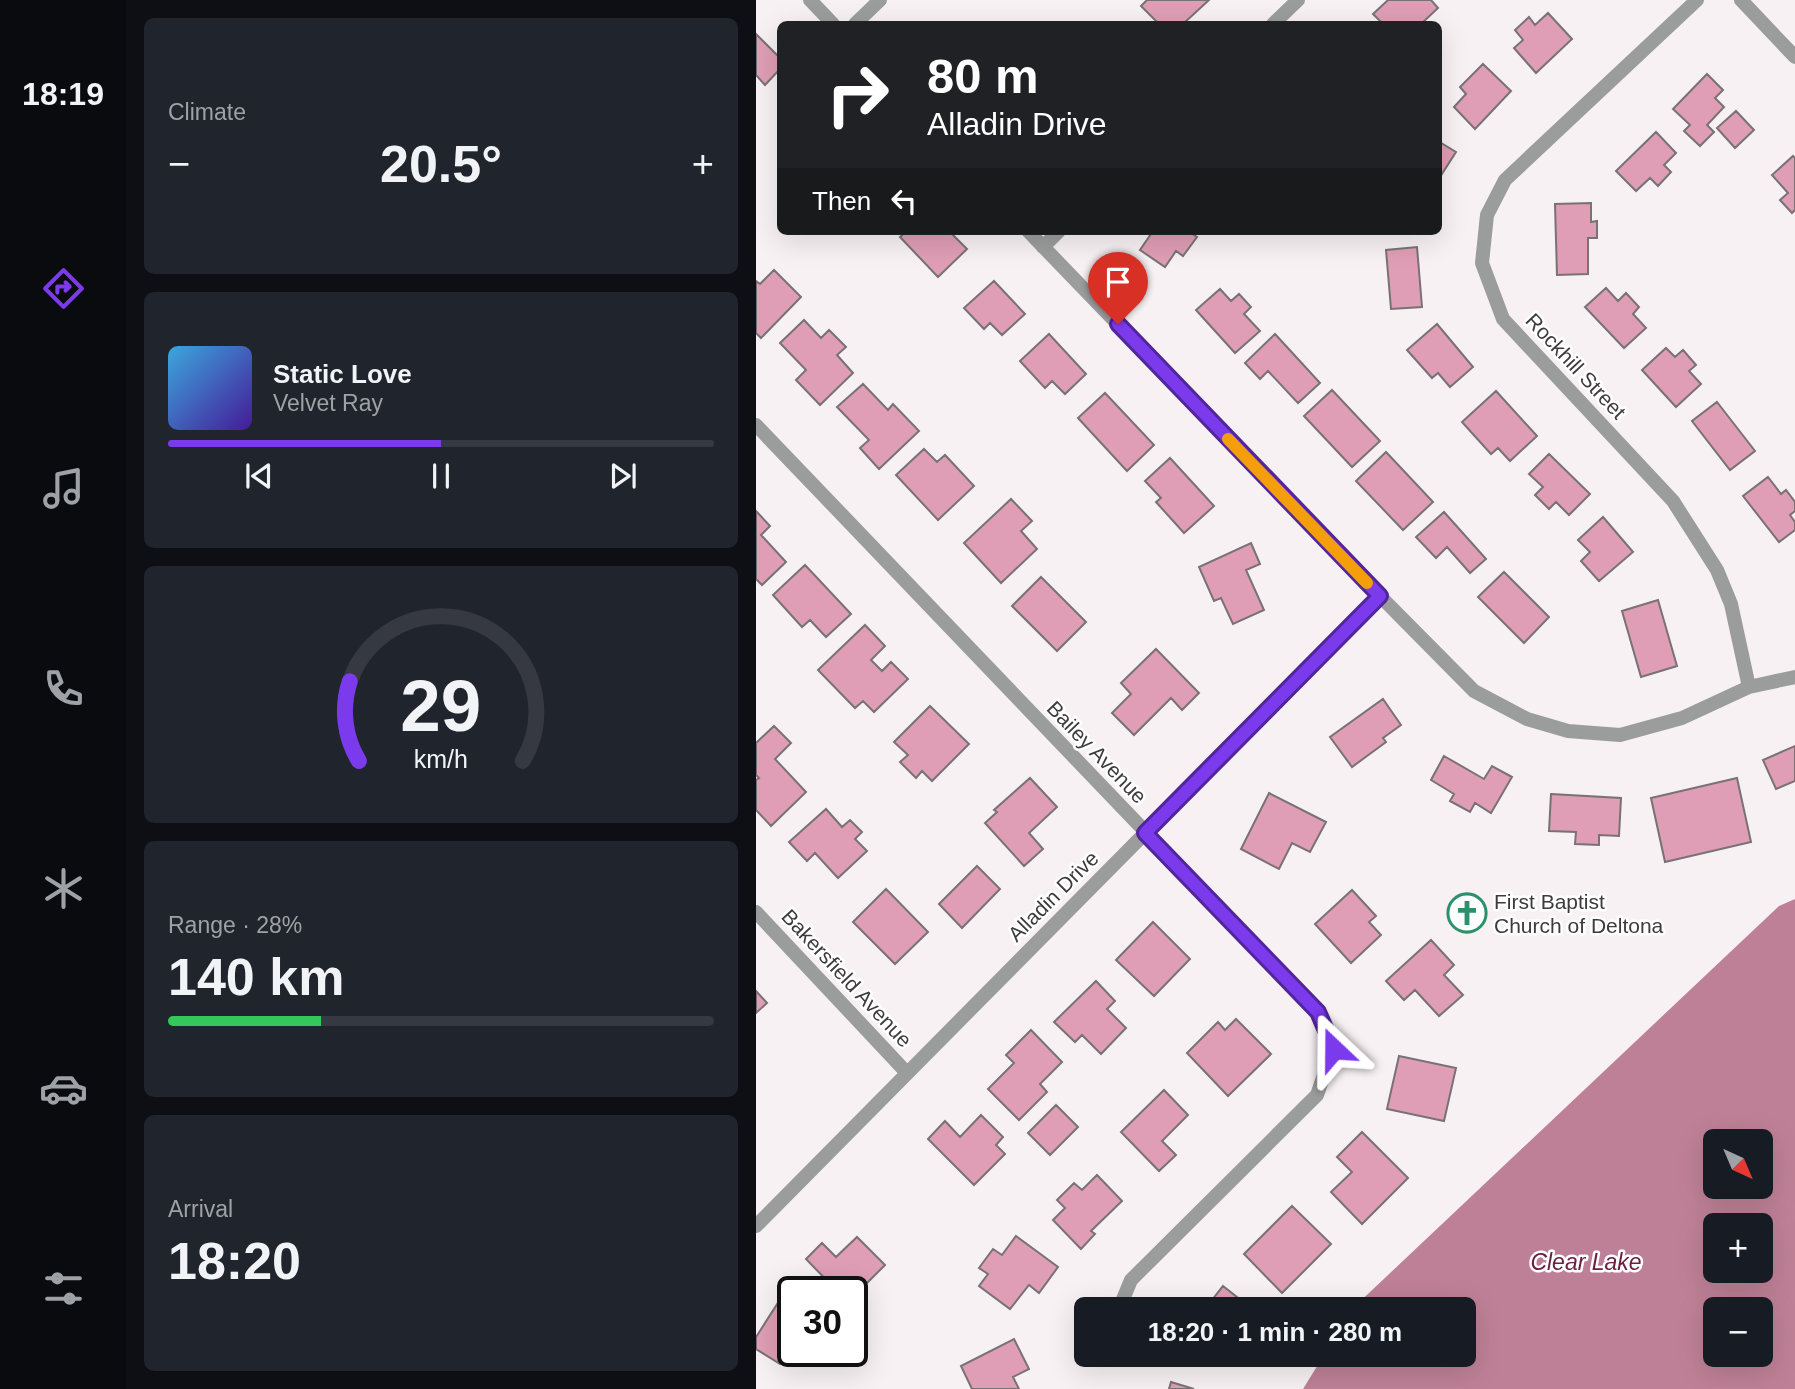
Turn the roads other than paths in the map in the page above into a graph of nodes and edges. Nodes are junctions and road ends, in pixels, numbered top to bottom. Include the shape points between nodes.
1 (810, 0) edge
2 (880, 0) edge
3 (1298, 0) edge
4 (1697, 0) edge
5 (1741, 0) edge
6 (830, 21) edge
7 (858, 21) edge
8 (1276, 21) edge
9 (1795, 57) edge
10 (1032, 235) edge
11 (1055, 235) edge
12 (1043, 247) junction
13 (756, 425) edge
14 (1380, 596) junction
15 (1795, 677) edge
16 (1749, 687) junction
17 (1145, 833) junction
18 (756, 912) edge
19 (908, 1073) junction
20 (756, 1226) edge
21 (1124, 1297) edge

1 - 6 street
2 - 7 street
3 - 8 street
4 - 16 street, Rockhill Street via 1505,180 1487,215 1482,263 1503,319 1673,502 1717,569 1731,604
5 - 9 street
10 - 12 street
11 - 12 street
12 - 14 street
13 - 17 street, Bailey Avenue
14 - 16 street via 1474,691 1527,719 1568,731 1620,735 1682,718
14 - 17 street, Alladin Drive
15 - 16 street
17 - 19 street, Alladin Drive
17 - 21 street, Bailey Avenue via 1318,1012 1334,1049 1317,1095 1131,1280
18 - 19 street, Bakersfield Avenue
19 - 20 street, Alladin Drive

